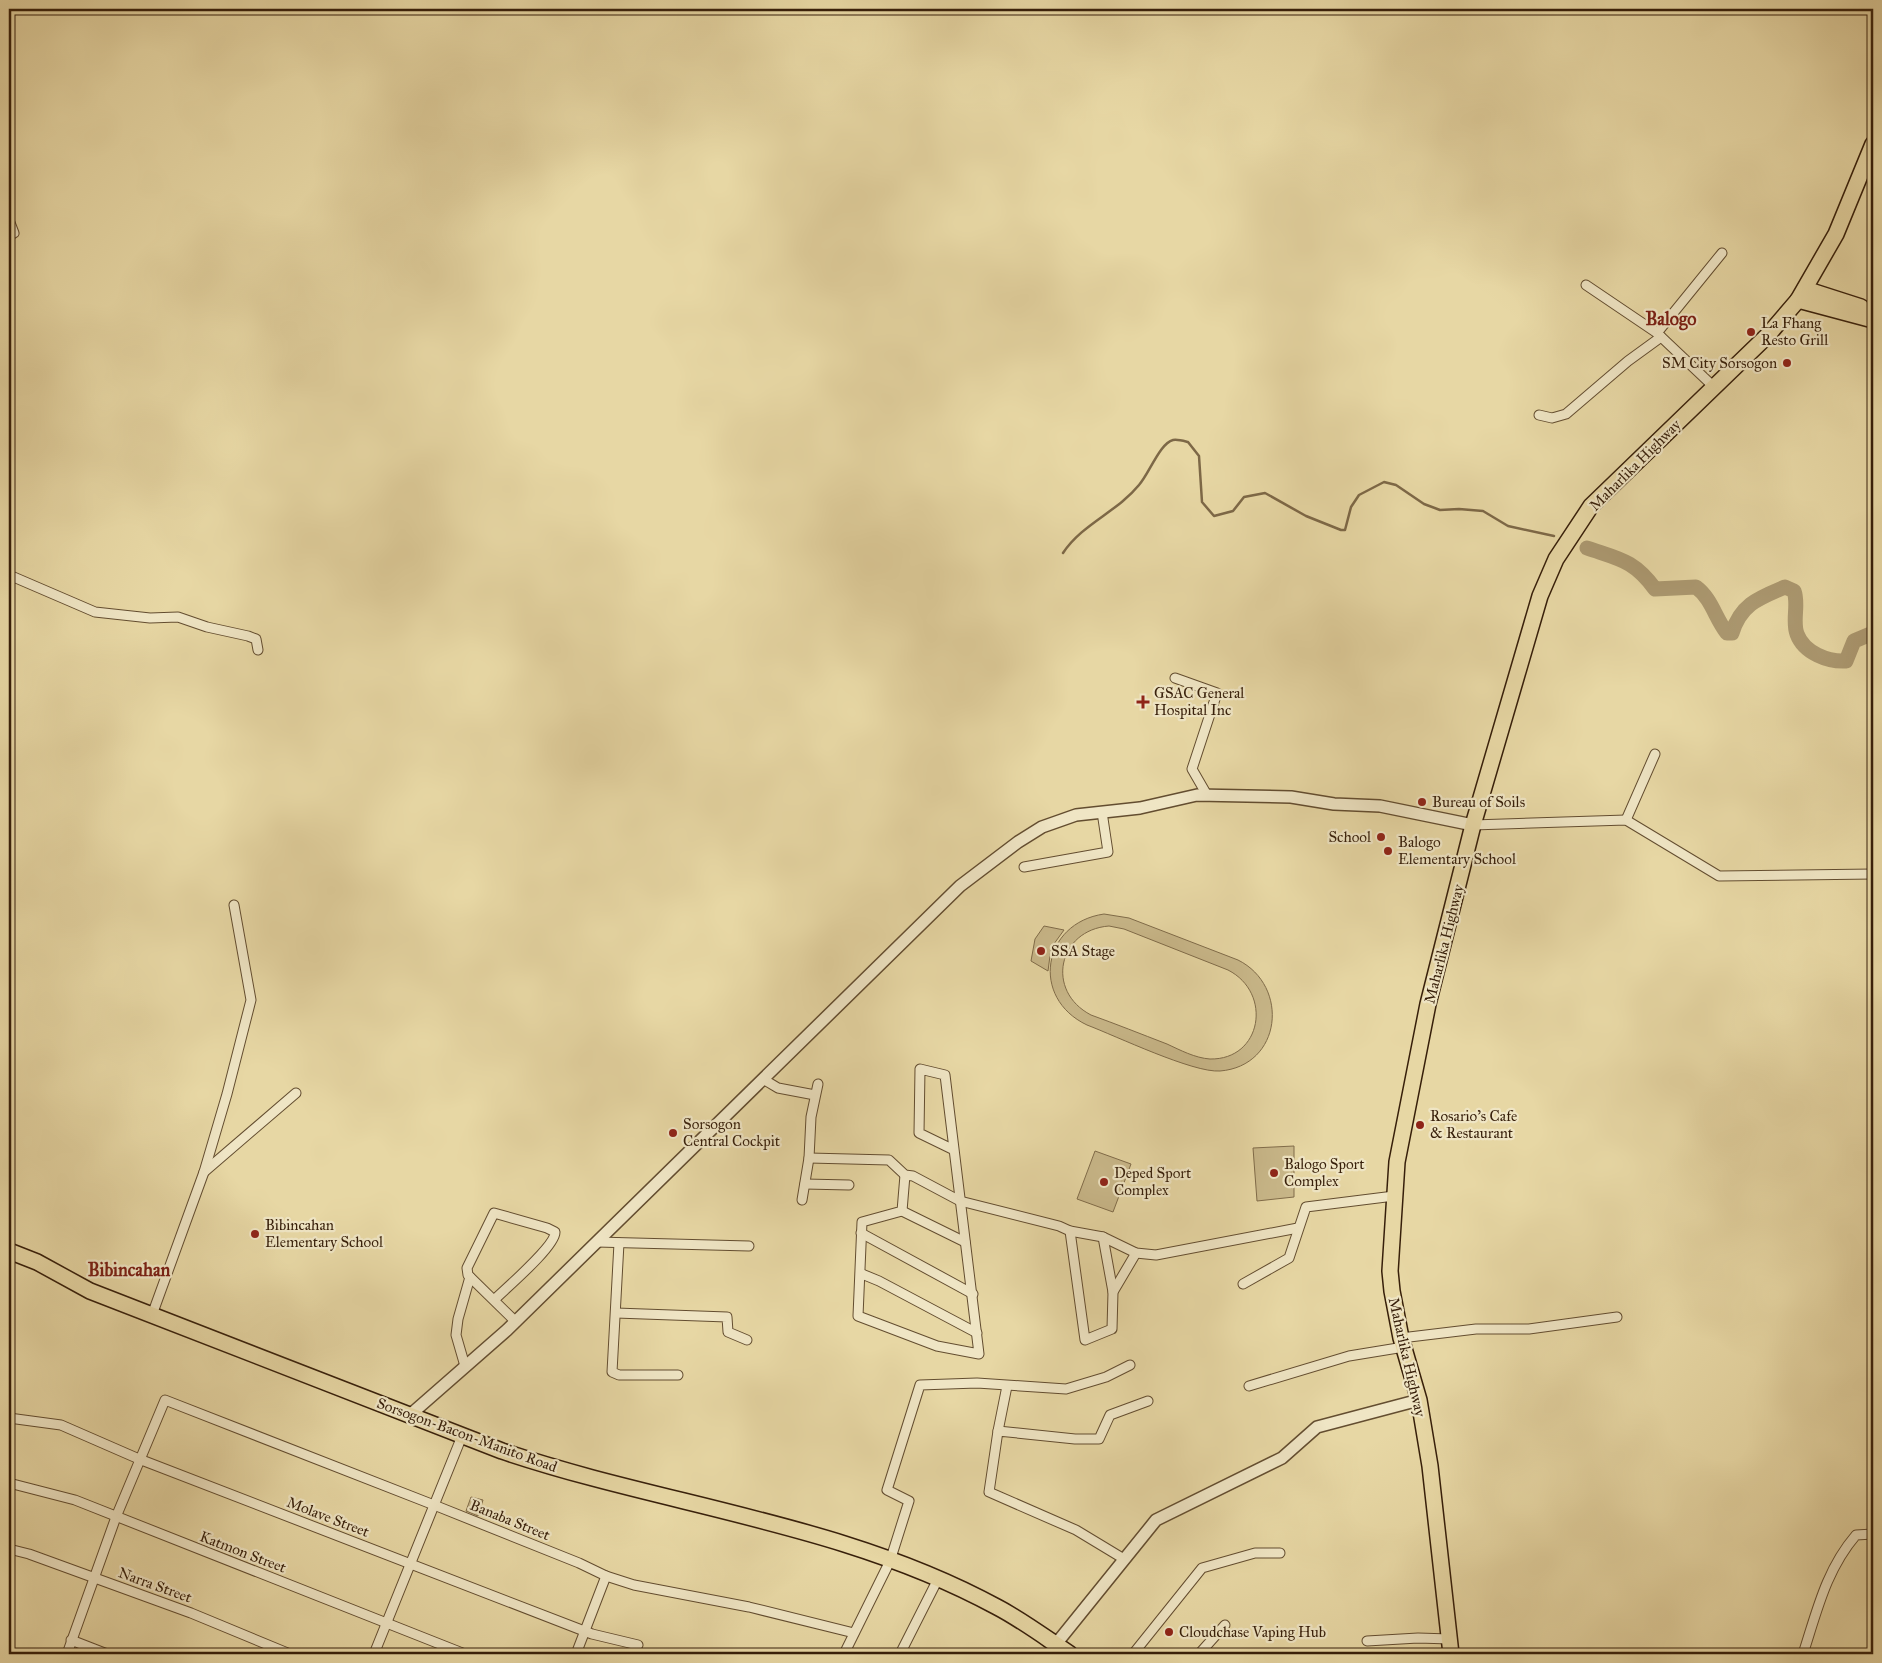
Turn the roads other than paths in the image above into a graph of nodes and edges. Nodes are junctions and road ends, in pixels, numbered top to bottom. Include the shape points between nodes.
1 (1873, 144) edge
2 (9, 220) edge
3 (9, 236) edge
4 (1722, 253) dead end
5 (1586, 285) dead end
6 (1802, 295) junction
7 (1873, 310) edge
8 (1873, 320) edge
9 (1659, 335) junction
10 (1714, 387) junction
11 (1539, 415) dead end
12 (9, 575) edge
13 (258, 650) dead end
14 (1175, 678) dead end
15 (1654, 754) dead end
16 (1207, 795) junction
17 (1102, 812) junction
18 (1626, 820) junction
19 (1473, 825) junction
20 (1024, 867) dead end
21 (1873, 874) edge
22 (234, 904) dead end
23 (763, 1079) junction
24 (818, 1084) dead end
25 (296, 1093) dead end
26 (815, 1095) junction
27 (954, 1150) junction
28 (809, 1158) junction
29 (204, 1172) junction
30 (905, 1174) junction
31 (805, 1184) junction
32 (849, 1185) dead end
33 (1394, 1196) junction
34 (802, 1200) dead end
35 (960, 1201) junction
36 (902, 1211) junction
37 (1298, 1228) junction
38 (1070, 1231) junction
39 (861, 1233) junction
40 (1103, 1237) junction
41 (597, 1242) junction
42 (965, 1242) junction
43 (619, 1243) junction
44 (750, 1246) dead end
45 (9, 1251) edge
46 (1136, 1253) junction
47 (862, 1274) junction
48 (470, 1278) junction
49 (1243, 1284) dead end
50 (1113, 1292) junction
51 (973, 1294) junction
52 (494, 1300) junction
53 (616, 1313) junction
54 (152, 1315) junction
55 (1617, 1317) dead end
56 (516, 1322) junction
57 (977, 1334) junction
58 (747, 1340) dead end
59 (1402, 1343) junction
60 (1130, 1365) dead end
61 (465, 1366) junction
62 (678, 1375) dead end
63 (1007, 1386) junction
64 (1249, 1386) dead end
65 (1419, 1400) junction
66 (1148, 1401) dead end
67 (410, 1415) junction
68 (9, 1418) edge
69 (998, 1431) junction
70 (462, 1436) junction
71 (139, 1460) junction
72 (9, 1483) edge
73 (434, 1504) junction
74 (116, 1517) junction
75 (1873, 1534) edge
76 (9, 1549) edge
77 (1280, 1553) dead end
78 (1124, 1559) junction
79 (890, 1560) junction
80 (411, 1564) junction
81 (606, 1576) junction
82 (94, 1578) junction
83 (938, 1578) junction
84 (386, 1623) junction
85 (1225, 1625) dead end
86 (585, 1631) junction
87 (854, 1634) junction
88 (71, 1640) junction
89 (1368, 1641) dead end
90 (1056, 1644) junction
91 (638, 1645) dead end
92 (1451, 1647) edge
93 (68, 1654) edge
94 (107, 1654) edge
95 (290, 1654) edge
96 (374, 1654) edge
97 (465, 1654) edge
98 (576, 1654) edge
99 (844, 1654) edge
100 (900, 1654) edge
101 (1070, 1654) edge
102 (1133, 1654) edge
103 (1199, 1654) edge
104 (1803, 1654) edge

1 - 6 main road, Maharlika Highway via 1836,234
2 - 3 street via 14,233
4 - 9 street
5 - 9 street
6 - 7 main road
6 - 8 main road
6 - 10 main road, Maharlika Highway via 1768,335
9 - 10 street
9 - 11 street via 1566,414 1552,418
10 - 19 main road, Maharlika Highway via 1591,506 1556,559 1540,596
12 - 13 street via 95,612 178,617 248,636 256,640
14 - 16 street via 1217,693 1192,769
15 - 18 street
16 - 17 street
16 - 19 street via 1291,796 1334,804 1380,806
17 - 20 street via 1108,852
17 - 23 street via 1076,815 1042,827 960,886
18 - 19 street
18 - 21 street via 1719,876
19 - 33 main road, Maharlika Highway via 1428,1004 1412,1080
22 - 29 street via 251,1000
23 - 26 street via 778,1088
23 - 41 street
24 - 26 street
25 - 29 street
26 - 28 street
27 - 27 street via 945,1075 920,1069 919,1133
27 - 35 street
28 - 30 street via 889,1160
28 - 31 street
29 - 54 street
30 - 35 street
30 - 36 street
31 - 32 street
31 - 34 street
33 - 37 street via 1306,1208
33 - 59 main road, Maharlika Highway via 1390,1271
35 - 38 street
35 - 42 street
36 - 39 street via 862,1222
36 - 42 street
37 - 46 street via 1156,1255
37 - 49 street via 1289,1258
38 - 40 street
38 - 50 street via 1085,1340 1112,1329
39 - 47 street
39 - 51 street
40 - 46 street
40 - 50 street
41 - 43 street
41 - 56 street
42 - 51 street
43 - 44 street
43 - 53 street
45 - 54 main road, Sorsogon-Bacon-Manito Road via 37,1262 90,1291
46 - 50 street
47 - 57 street
47 - 57 street via 858,1316 937,1346 979,1354
48 - 52 street
48 - 52 street via 467,1268 494,1213 555,1232 555,1238 546,1249
48 - 61 street via 456,1335
51 - 57 street
52 - 56 street
53 - 58 street via 727,1317 728,1332
53 - 62 street via 614,1374
54 - 67 main road, Sorsogon-Bacon-Manito Road
55 - 59 street via 1529,1328 1476,1329
56 - 61 street
59 - 64 street
59 - 65 main road, Maharlika Highway
60 - 63 street via 1106,1378 1066,1389
61 - 67 street
63 - 69 street
63 - 79 street via 977,1383 920,1385 887,1490 909,1501
65 - 78 street via 1317,1427 1282,1458 1156,1520
65 - 92 main road, Maharlika Highway
66 - 69 street via 1110,1415 1099,1439
67 - 70 main road, Sorsogon-Bacon-Manito Road
68 - 71 street, Molave Street via 61,1424
69 - 78 street via 989,1492 1076,1530
70 - 73 street
70 - 79 main road, Sorsogon-Bacon-Manito Road via 553,1468 760,1520
71 - 73 street, Banaba Street via 165,1400
71 - 74 street
71 - 80 street, Molave Street
72 - 74 street, Katmon Street via 76,1500
73 - 80 street
73 - 81 street, Banaba Street
74 - 82 street
74 - 84 street, Katmon Street
75 - 104 street via 1856,1535 1834,1565 1821,1594
76 - 82 street, Narra Street
77 - 102 street via 1255,1553 1202,1568
78 - 90 street
79 - 83 main road, Sorsogon-Bacon-Manito Road
79 - 87 street
80 - 84 street
80 - 86 street, Molave Street
81 - 86 street
81 - 87 street, Banaba Street
82 - 88 street
82 - 95 street, Narra Street
83 - 90 main road, Sorsogon-Bacon-Manito Road via 997,1607
83 - 100 street
84 - 96 street
84 - 97 street, Katmon Street
85 - 103 street
86 - 91 street, Molave Street
86 - 98 street
87 - 99 street
88 - 93 street
88 - 94 street
89 - 92 street via 1418,1638
90 - 101 main road, Sorsogon-Bacon-Manito Road

